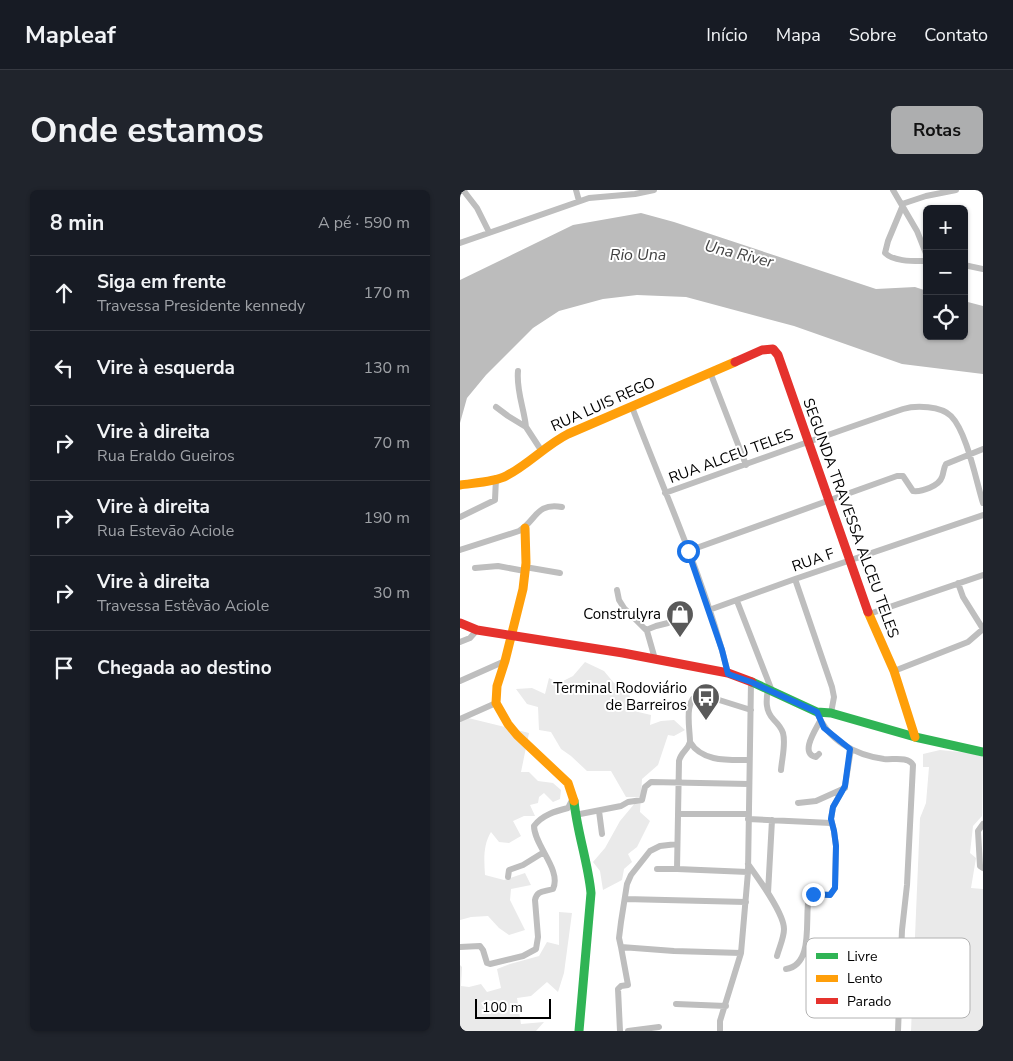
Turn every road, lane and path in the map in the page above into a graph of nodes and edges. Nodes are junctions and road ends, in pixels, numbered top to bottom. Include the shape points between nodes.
1 (463, 190) edge
2 (576, 190) edge
3 (654, 190) edge
4 (893, 190) edge
5 (956, 190) edge
6 (579, 201) junction
7 (903, 204) junction
8 (489, 232) junction
9 (460, 243) edge
10 (925, 250) edge
11 (923, 261) edge
12 (983, 262) edge
13 (968, 265) edge
14 (983, 269) edge
15 (762, 350) joint
16 (518, 371) dead end
17 (710, 372) junction
18 (496, 407) dead end
19 (632, 407) junction
20 (526, 427) junction
21 (809, 441) junction
22 (983, 449) edge
23 (541, 450) junction
24 (969, 454) junction
25 (746, 465) junction
26 (496, 478) junction
27 (460, 485) edge
28 (665, 493) junction
29 (829, 501) junction
30 (983, 503) edge
31 (562, 507) dead end
32 (983, 515) edge
33 (460, 517) edge
34 (525, 528) junction
35 (460, 550) edge
36 (688, 551) junction
37 (849, 560) junction
38 (475, 568) dead end
39 (525, 569) junction
40 (560, 573) dead end
41 (983, 574) edge
42 (795, 579) junction
43 (958, 583) junction
44 (617, 590) dead end
45 (737, 600) junction
46 (709, 610) junction
47 (869, 614) junction
48 (460, 623) edge
49 (668, 624) dead end
50 (983, 629) edge
51 (477, 630) junction
52 (646, 630) junction
53 (511, 636) junction
54 (460, 642) edge
55 (654, 659) junction
56 (505, 660) junction
57 (894, 670) junction
58 (728, 674) junction
59 (460, 680) edge
60 (751, 682) junction
61 (770, 690) junction
62 (496, 703) junction
63 (751, 710) junction
64 (831, 713) junction
65 (819, 716) junction
66 (460, 719) edge
67 (915, 737) junction
68 (690, 742) junction
69 (850, 749) junction
70 (983, 752) edge
71 (819, 754) dead end
72 (749, 760) junction
73 (781, 770) dead end
74 (680, 781) junction
75 (749, 784) junction
76 (845, 788) junction
77 (574, 796) junction
78 (798, 803) dead end
79 (599, 810) junction
80 (679, 814) junction
81 (575, 815) junction
82 (748, 817) junction
83 (772, 820) junction
84 (831, 823) junction
85 (983, 824) edge
86 (602, 834) dead end
87 (677, 844) junction
88 (544, 852) junction
89 (748, 863) junction
90 (677, 868) junction
91 (983, 868) edge
92 (657, 870) dead end
93 (748, 872) junction
94 (508, 877) dead end
95 (768, 893) junction
96 (625, 899) junction
97 (746, 902) junction
98 (902, 938) edge
99 (621, 947) junction
100 (460, 948) edge
101 (741, 953) junction
102 (804, 954) joint
103 (777, 956) dead end
104 (786, 969) dead end
105 (676, 1004) dead end
106 (726, 1006) junction
107 (899, 1018) edge
108 (659, 1027) dead end
109 (580, 1031) edge
110 (620, 1031) edge
111 (628, 1031) edge
112 (720, 1031) edge
113 (898, 1031) edge

1 - 8 street
2 - 6 street
3 - 6 street
4 - 7 street
5 - 7 street
6 - 8 street
7 - 10 street
7 - 11 street via 885,253 899,259
8 - 9 street
12 - 13 street
13 - 14 street
15 - 17 street, RUA LUIS REGO
15 - 21 street, SEGUNDA TRAVESSA ALCEU TELES via 771,348 777,353
16 - 20 street via 517,386
17 - 19 street, RUA LUIS REGO
17 - 25 street
18 - 20 street
19 - 23 street, RUA LUIS REGO via 568,434
19 - 28 street
20 - 23 street
21 - 24 street, RUA ALCEU TELES via 903,409 921,407 941,410 951,416
21 - 25 street, RUA ALCEU TELES
21 - 29 street, SEGUNDA TRAVESSA ALCEU TELES
22 - 24 street
23 - 26 street, RUA LUIS REGO via 516,470
24 - 29 street via 946,464 942,478 922,490 913,491 900,475
24 - 30 street
25 - 28 street, RUA ALCEU TELES
26 - 27 street, RUA LUIS REGO
26 - 33 street via 495,500
28 - 36 street
29 - 36 street
29 - 37 street, SEGUNDA TRAVESSA ALCEU TELES
31 - 34 street via 545,508 534,515
32 - 37 street, RUA F
34 - 35 street
34 - 39 street
36 - 46 street
37 - 42 street, RUA F
37 - 47 street, SEGUNDA TRAVESSA ALCEU TELES
38 - 39 street
39 - 40 street
39 - 53 street
41 - 43 street
42 - 45 street, RUA F
42 - 64 street via 832,687
43 - 47 street
43 - 50 street via 963,598
44 - 52 street via 624,608
45 - 46 street, RUA F
45 - 61 street
46 - 58 street
47 - 57 street, SEGUNDA TRAVESSA ALCEU TELES
48 - 51 street
49 - 52 street
50 - 57 street via 968,642
51 - 53 street
51 - 54 street
52 - 55 street
53 - 55 street
53 - 56 street
55 - 58 street
56 - 59 street
56 - 62 street via 497,686
57 - 67 street, SEGUNDA TRAVESSA ALCEU TELES
58 - 60 street
60 - 61 street
60 - 63 street
61 - 65 street
61 - 73 street via 766,696 768,712 784,736
62 - 66 street
62 - 77 street via 517,735 568,783
63 - 68 street via 704,694 696,695 690,703
63 - 72 street
64 - 65 street
64 - 67 street
65 - 69 street via 831,735
65 - 71 street via 809,748 812,756
67 - 70 street
68 - 72 street via 707,756
68 - 74 street via 680,757
69 - 76 street
69 - 98 street via 878,758 908,760 913,764
72 - 75 street
74 - 75 street
74 - 79 street via 649,783 643,800
74 - 80 street
75 - 82 street
76 - 78 street via 816,801
76 - 84 street via 833,807
77 - 81 street
77 - 88 street via 568,808 555,811 535,824 534,831
79 - 81 street
79 - 86 street
80 - 82 street
80 - 87 street
81 - 109 street via 591,893
82 - 83 street
82 - 89 street
83 - 84 street
83 - 95 street
84 - 102 street via 835,838 835,888 830,895 809,896
85 - 91 street via 978,832 980,866
87 - 90 street
87 - 96 street via 650,851 631,875
88 - 94 street via 510,869
88 - 100 street via 554,885 552,889 536,895 536,949 524,956 490,964 480,946
89 - 93 street
89 - 95 street
90 - 92 street
90 - 93 street
93 - 97 street
95 - 103 street via 783,927
96 - 97 street
96 - 99 street
97 - 101 street
99 - 101 street
99 - 110 street via 628,985 618,989
101 - 106 street
102 - 104 street via 796,965
105 - 106 street
106 - 112 street
107 - 113 street
108 - 111 street

